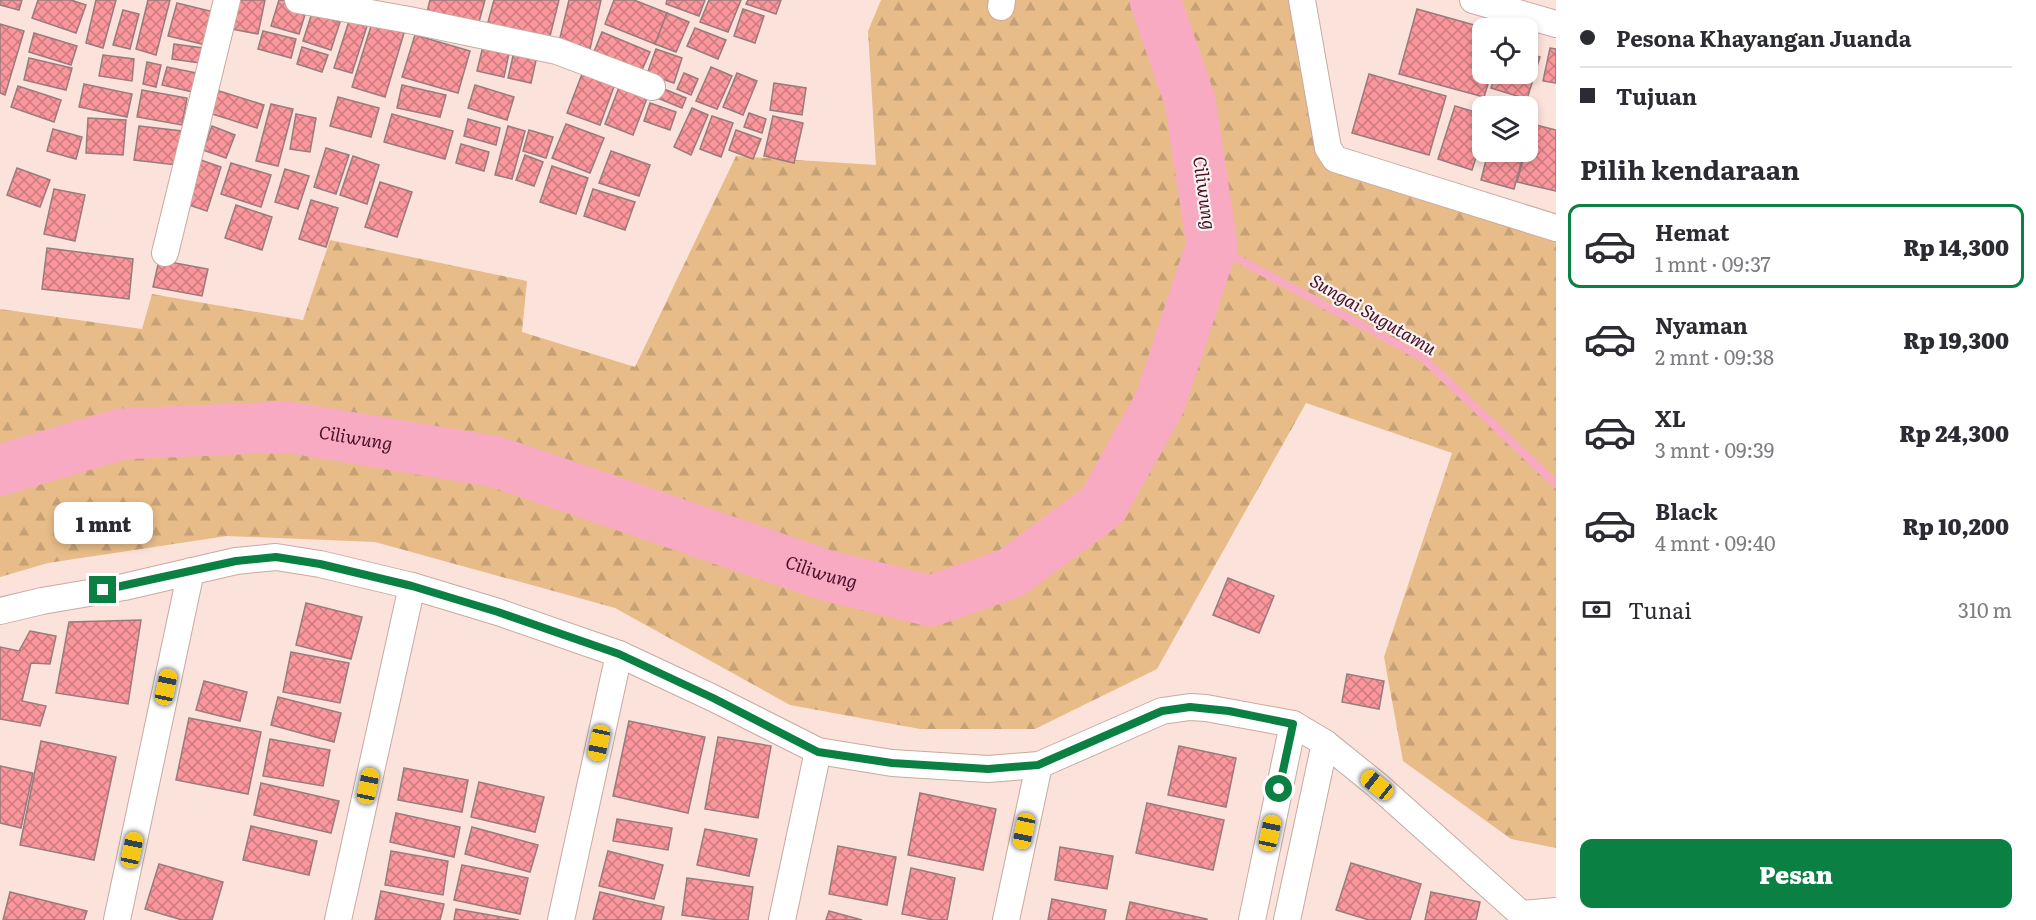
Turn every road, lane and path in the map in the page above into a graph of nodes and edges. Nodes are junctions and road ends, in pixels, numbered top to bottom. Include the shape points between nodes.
1 (226, 0) edge
2 (298, 0) edge
3 (1302, 0) edge
4 (1473, 0) edge
5 (412, 10) edge
6 (1556, 24) edge
7 (652, 87) dead end
8 (1556, 228) edge
9 (165, 253) dead end
10 (191, 571) junction
11 (412, 586) junction
12 (0, 611) edge
13 (619, 654) junction
14 (1293, 724) junction
15 (1325, 743) junction
16 (818, 752) junction
17 (1038, 765) junction
18 (1556, 911) edge
19 (1523, 918) edge
20 (117, 920) edge
21 (338, 920) edge
22 (561, 920) edge
23 (782, 920) edge
24 (1006, 920) edge
25 (1252, 920) edge
26 (1287, 920) edge

1 - 9 street
2 - 5 street
3 - 8 street via 1328,148 1335,159
4 - 6 street
5 - 7 street via 557,51
10 - 11 street via 276,557
10 - 12 street
10 - 20 street
11 - 13 street
11 - 21 street
13 - 16 street
13 - 22 street
14 - 15 street
14 - 17 street via 1206,708 1162,711
14 - 25 street
15 - 19 street via 1426,827
15 - 26 street
16 - 17 street via 892,763 988,769
16 - 23 street
17 - 24 street
18 - 19 street

